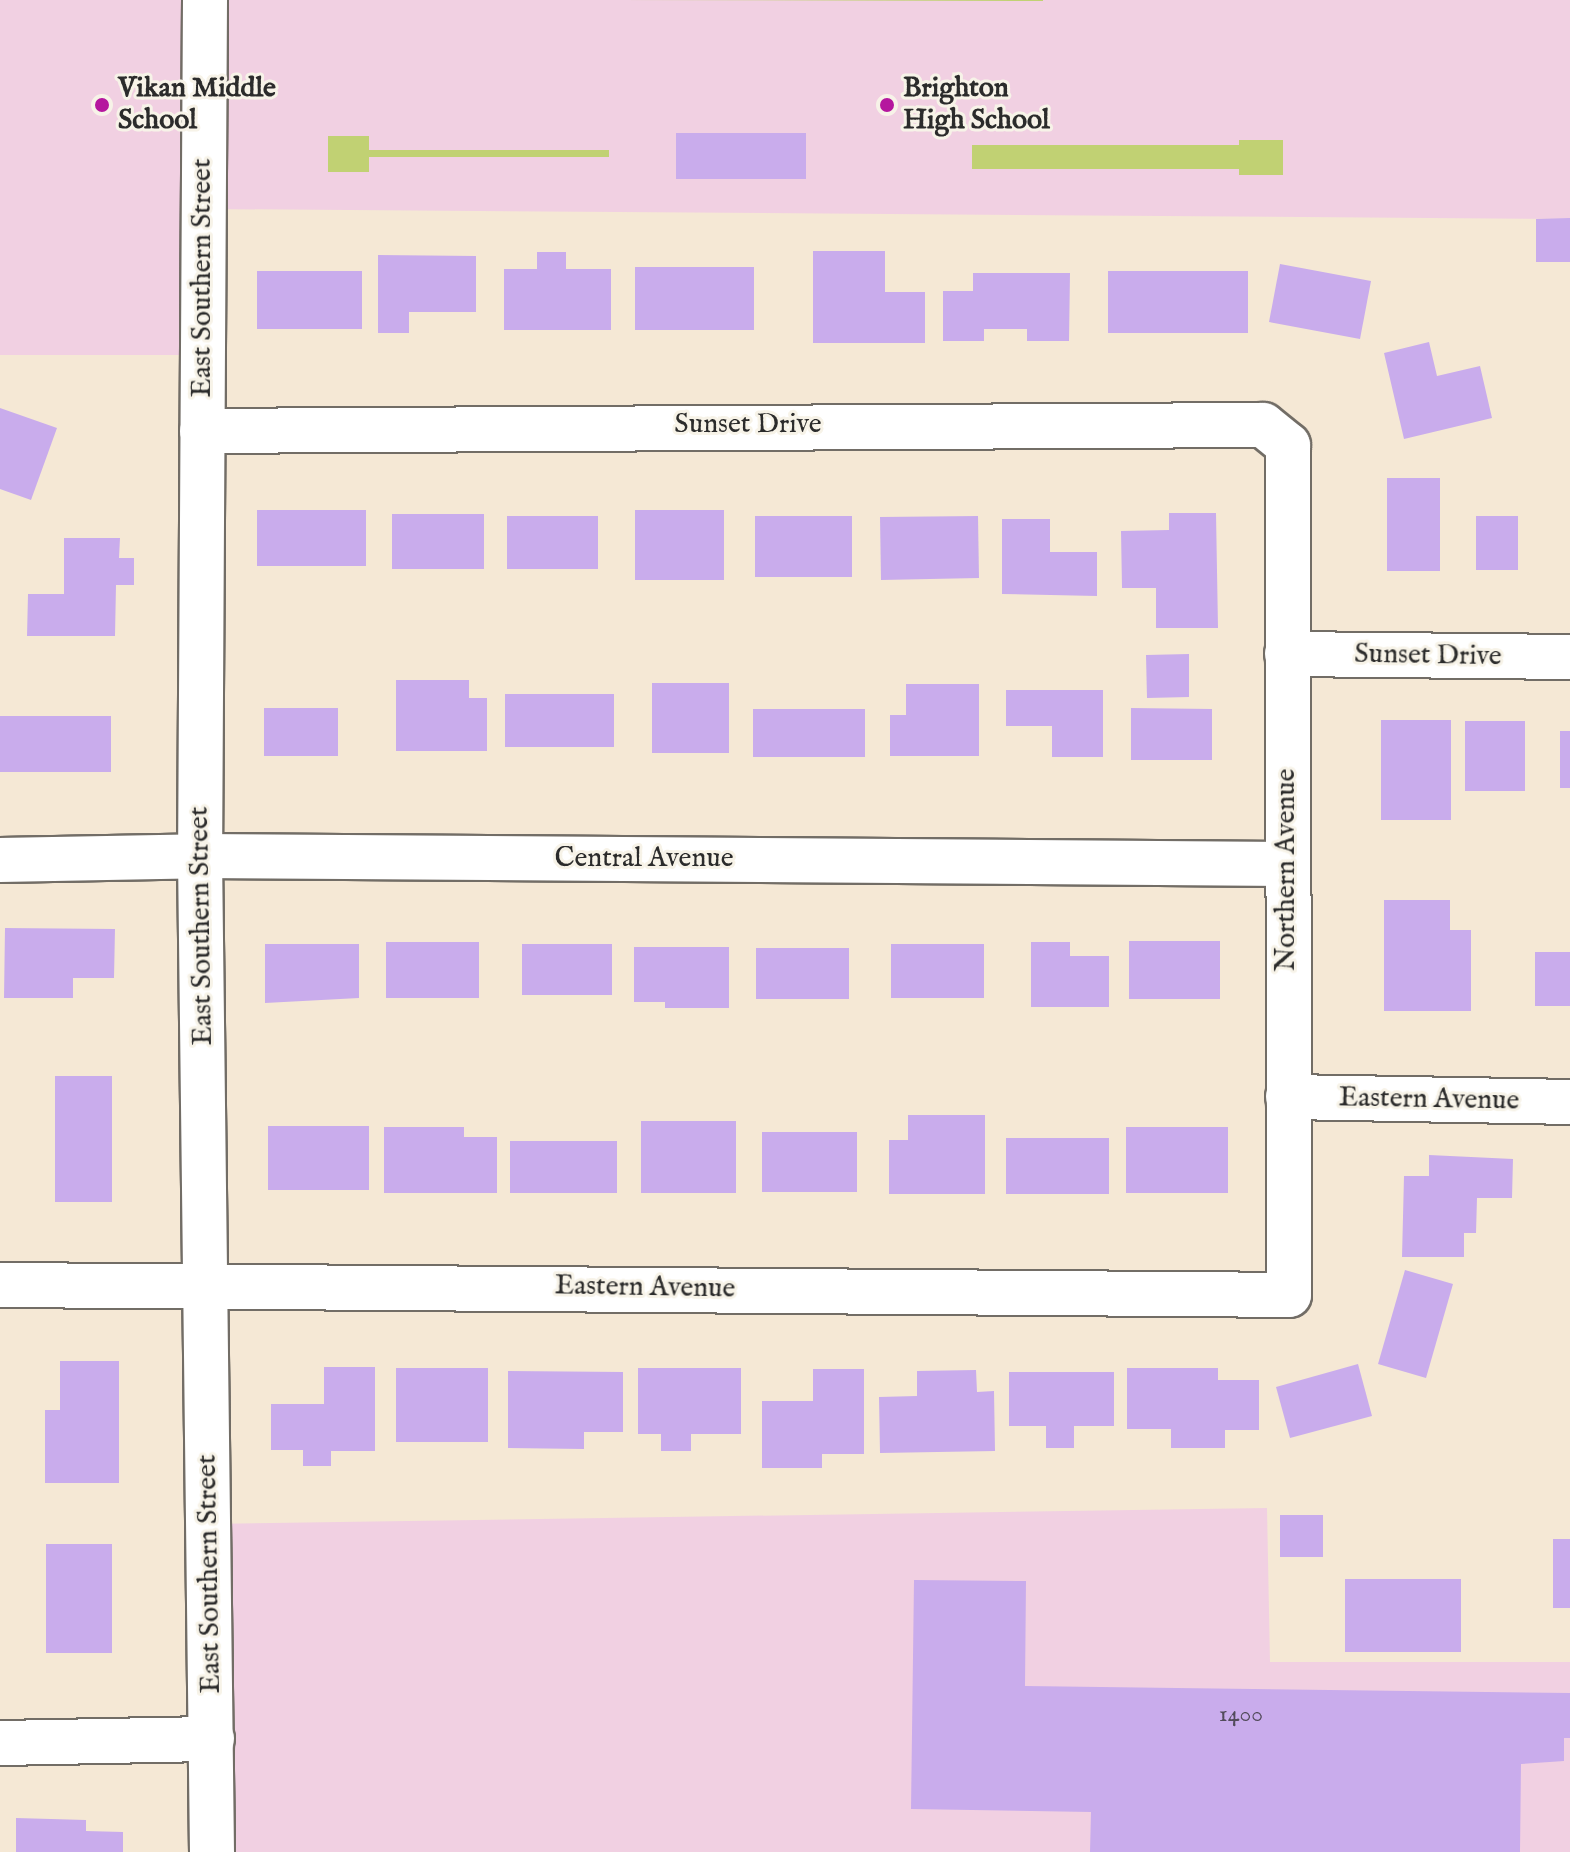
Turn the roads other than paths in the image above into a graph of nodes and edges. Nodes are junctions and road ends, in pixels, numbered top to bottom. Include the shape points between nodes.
1 (205, 0) edge
2 (202, 431) junction
3 (1288, 445) joint
4 (1287, 654) junction
5 (1570, 657) edge
6 (200, 856) junction
7 (0, 860) edge
8 (1287, 864) junction
9 (1288, 1097) junction
10 (1570, 1102) edge
11 (206, 1283) junction
12 (0, 1285) edge
13 (1289, 1295) joint
14 (212, 1739) junction
15 (0, 1743) edge
16 (212, 1852) edge

1 - 2 street, East Southern Street
2 - 3 street, Sunset Drive via 1263,425
2 - 6 street, East Southern Street
3 - 4 street, Northern Avenue
4 - 5 street, Sunset Drive
4 - 8 street, Northern Avenue
6 - 7 street, Central Avenue
6 - 8 street, Central Avenue
6 - 11 street, East Southern Street
8 - 9 street, Northern Avenue
9 - 10 street, Eastern Avenue
9 - 13 street, Northern Avenue
11 - 12 street, Eastern Avenue
11 - 13 street, Eastern Avenue
11 - 14 street, East Southern Street
14 - 15 street
14 - 16 street, East Southern Street

